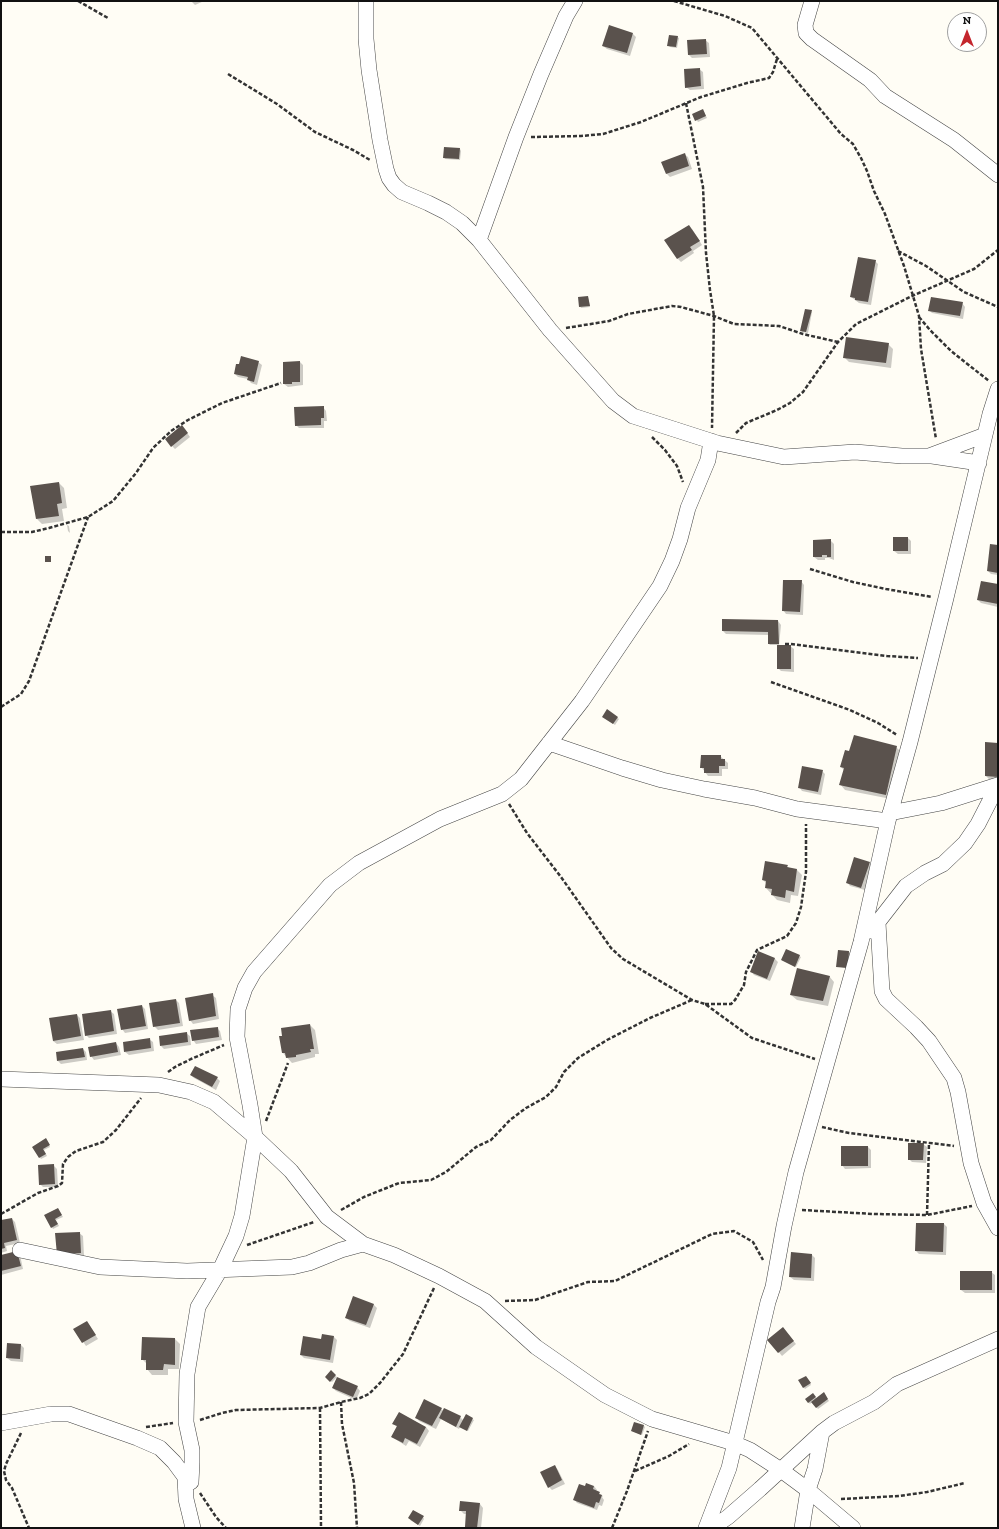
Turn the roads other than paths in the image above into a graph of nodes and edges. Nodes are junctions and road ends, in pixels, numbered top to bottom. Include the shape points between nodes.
1 (366, 1) edge
2 (575, 1) edge
3 (812, 1) edge
4 (998, 175) edge
5 (479, 240) junction
6 (996, 387) edge
7 (985, 435) junction
8 (711, 441) junction
9 (934, 454) junction
10 (979, 463) junction
11 (549, 743) junction
12 (998, 785) edge
13 (889, 817) junction
14 (878, 923) junction
15 (861, 942) junction
16 (1, 1079) edge
17 (255, 1134) junction
18 (998, 1228) edge
19 (363, 1244) junction
20 (20, 1250) dead end
21 (220, 1270) junction
22 (998, 1339) edge
23 (1, 1423) edge
24 (822, 1432) junction
25 (734, 1443) junction
26 (781, 1470) junction
27 (191, 1482) road end
28 (808, 1490) junction
29 (193, 1528) edge
30 (706, 1528) edge
31 (712, 1528) edge
32 (802, 1528) edge
33 (853, 1528) edge

1 - 5 street via 369,70 386,169 394,185 402,192 446,212
2 - 5 street via 547,59
3 - 4 street via 805,24 806,34 870,80 885,96 954,140
5 - 8 street via 550,330 613,401 633,416
6 - 7 street
7 - 9 street
7 - 10 street
8 - 9 street via 784,457 855,452 902,456
8 - 11 street via 708,460 688,508 675,554 660,586 582,701
9 - 10 street
10 - 13 street
11 - 13 street via 662,780 756,798 797,809
11 - 17 street via 521,779 502,794 440,819 359,864 330,884 254,972 238,1009 237,1037
12 - 13 street
12 - 14 street via 965,843 943,864 906,886
13 - 15 street
14 - 15 street
14 - 18 street via 882,991 886,999 929,1041 954,1078 971,1163 984,1203
15 - 25 street via 788,1208 773,1287
16 - 17 street via 152,1085 191,1092 214,1102
17 - 19 street via 291,1170 327,1217
17 - 21 street via 242,1216
19 - 21 street via 292,1267
19 - 25 street via 439,1276 484,1301 536,1347 605,1395 652,1419
20 - 21 street via 100,1267 162,1271
21 - 27 street via 198,1307 187,1374 186,1422 192,1450
22 - 24 street via 898,1384 874,1402
23 - 29 street via 30,1416 69,1414 160,1448 185,1477 186,1499
24 - 26 street
24 - 28 street
25 - 26 street
25 - 30 street via 729,1468
26 - 28 street
26 - 31 street
28 - 32 street
28 - 33 street

